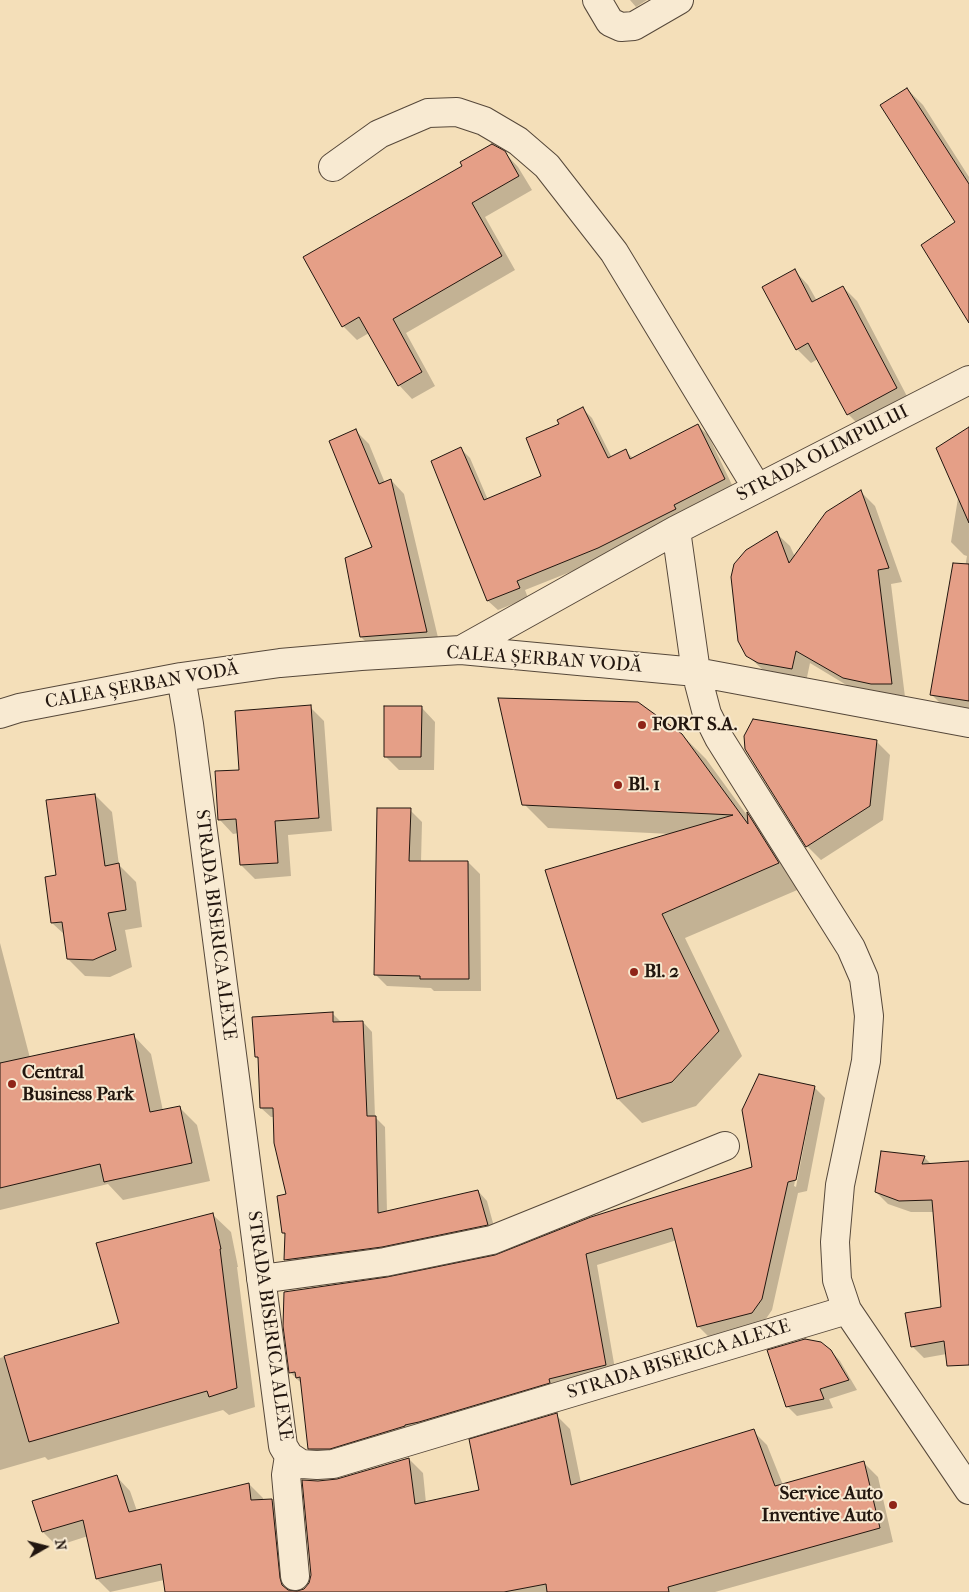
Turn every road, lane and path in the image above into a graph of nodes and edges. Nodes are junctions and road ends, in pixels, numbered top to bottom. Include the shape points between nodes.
1 (597, 0) edge
2 (678, 0) edge
3 (333, 167) dead end
4 (969, 380) edge
5 (757, 488) junction
6 (676, 530) junction
7 (461, 650) junction
8 (696, 672) junction
9 (181, 677) junction
10 (0, 714) edge
11 (969, 723) edge
12 (725, 1146) dead end
13 (262, 1279) junction
14 (847, 1310) junction
15 (289, 1456) junction
16 (969, 1490) edge
17 (295, 1576) dead end

1 - 2 street via 610,22 621,27 634,26
3 - 5 street via 379,134 428,113 457,112 484,121 518,141 547,166 614,252
4 - 5 street, STRADA OLIMPULUI
5 - 6 street, STRADA OLIMPULUI
6 - 7 street, STRADA OLIMPULUI
6 - 8 street
7 - 8 street, CALEA ȘERBAN VODĂ
7 - 9 street, CALEA ȘERBAN VODĂ via 307,661
8 - 11 street, CALEA ȘERBAN VODĂ
8 - 14 street via 707,714 719,738 851,948 864,978 869,1016 866,1061 840,1185 835,1242 837,1280
9 - 10 street, CALEA ȘERBAN VODĂ
9 - 13 street, STRADA BISERICA ALEXE
12 - 13 street via 492,1240 385,1262
13 - 15 street, STRADA BISERICA ALEXE via 283,1446
14 - 15 street, STRADA BISERICA ALEXE via 333,1464 301,1464
14 - 16 street
15 - 17 street via 286,1475

